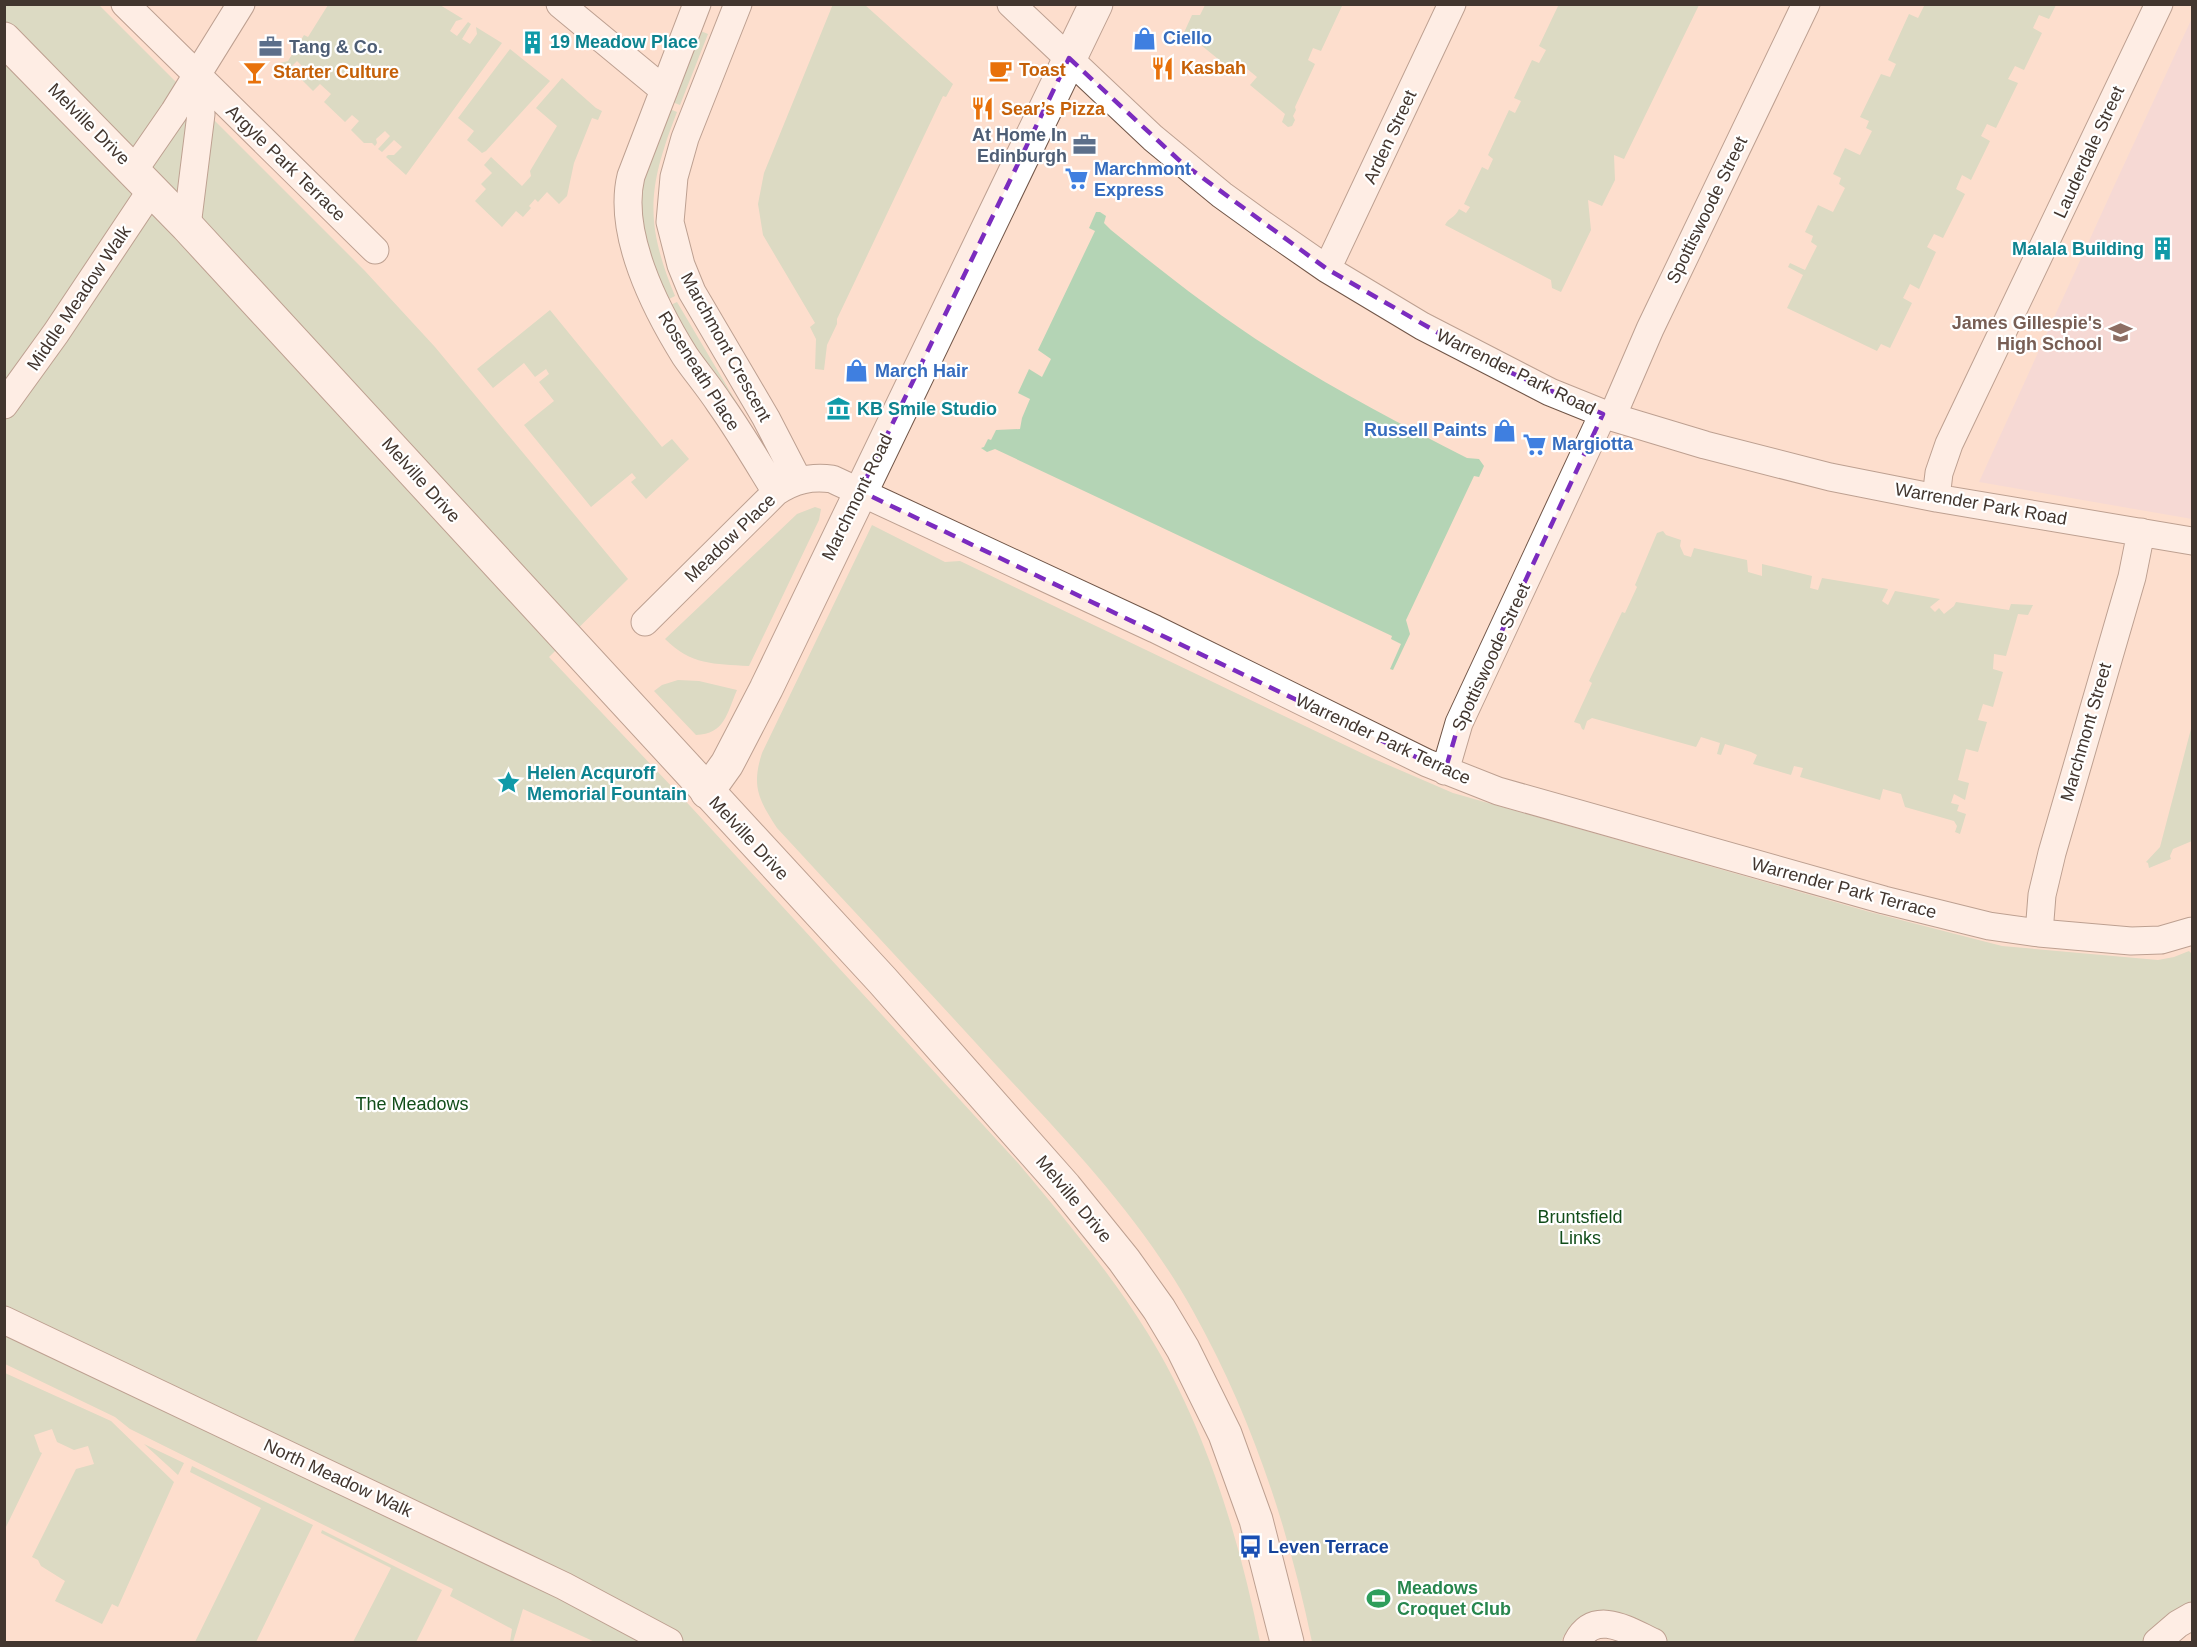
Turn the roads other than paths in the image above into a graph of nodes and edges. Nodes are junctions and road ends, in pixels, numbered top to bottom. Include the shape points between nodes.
1 (125, 4) edge
2 (241, 4) edge
3 (560, 4) edge
4 (697, 4) edge
5 (738, 4) edge
6 (1011, 4) edge
7 (1096, 4) edge
8 (1452, 4) edge
9 (1806, 4) edge
10 (2159, 4) edge
11 (4, 39) edge
12 (1069, 58) junction
13 (196, 76) junction
14 (664, 90) junction
15 (143, 179) junction
16 (188, 226) junction
17 (375, 250) dead end
18 (1327, 268) junction
19 (4, 405) edge
20 (1607, 415) junction
21 (787, 486) junction
22 (860, 490) junction
23 (1936, 498) junction
24 (2141, 532) junction
25 (2193, 541) edge
26 (645, 622) dead end
27 (1445, 771) junction
28 (707, 792) junction
29 (2193, 932) edge
30 (2038, 933) junction
31 (4, 1320) edge
32 (2193, 1616) edge
33 (669, 1642) edge
34 (1287, 1642) edge
35 (1577, 1642) edge
36 (1653, 1642) edge
37 (2157, 1642) edge

1 - 13 street, Argyle Park Terrace
2 - 13 street, Middle Meadow Walk
3 - 14 street
4 - 14 street, Roseneath Place
5 - 21 street, Marchmont Crescent via 685,138 674,177 670,222 692,292 766,418
6 - 12 street, Warrender Park Road
7 - 12 main road, Marchmont Road
8 - 18 street, Arden Street
9 - 20 street, Spottiswoode Street
10 - 23 street, Lauderdale Street via 1950,444 1939,473
11 - 15 main road, Melville Drive
12 - 18 street, Warrender Park Road via 1181,162
12 - 22 main road, Marchmont Road
13 - 15 street, Middle Meadow Walk
13 - 16 street via 201,114
13 - 17 street, Argyle Park Terrace
14 - 21 street, Roseneath Place via 630,176 627,200 631,231 645,278 695,371
15 - 16 main road, Melville Drive
15 - 19 street, Middle Meadow Walk via 56,333
16 - 28 main road, Melville Drive
18 - 20 street, Warrender Park Road via 1497,366
20 - 23 street, Warrender Park Road via 1830,477
20 - 27 street, Spottiswoode Street via 1459,723
21 - 22 street via 826,478
21 - 26 street, Meadow Place
22 - 27 street, Warrender Park Terrace
22 - 28 main road, Marchmont Road via 766,689 727,764
23 - 24 street, Warrender Park Road
24 - 25 street, Warrender Park Road
24 - 30 street, Marchmont Street via 2132,577 2046,876
27 - 30 street, Warrender Park Terrace via 1514,796 1884,900 1971,922
28 - 34 main road, Melville Drive via 1003,1115 1110,1241 1159,1309 1225,1434 1256,1520
29 - 30 street, Warrender Park Terrace via 2161,940 2131,941
31 - 33 street, North Meadow Walk via 564,1586
32 - 37 street
35 - 36 street via 1593,1627 1610,1623

